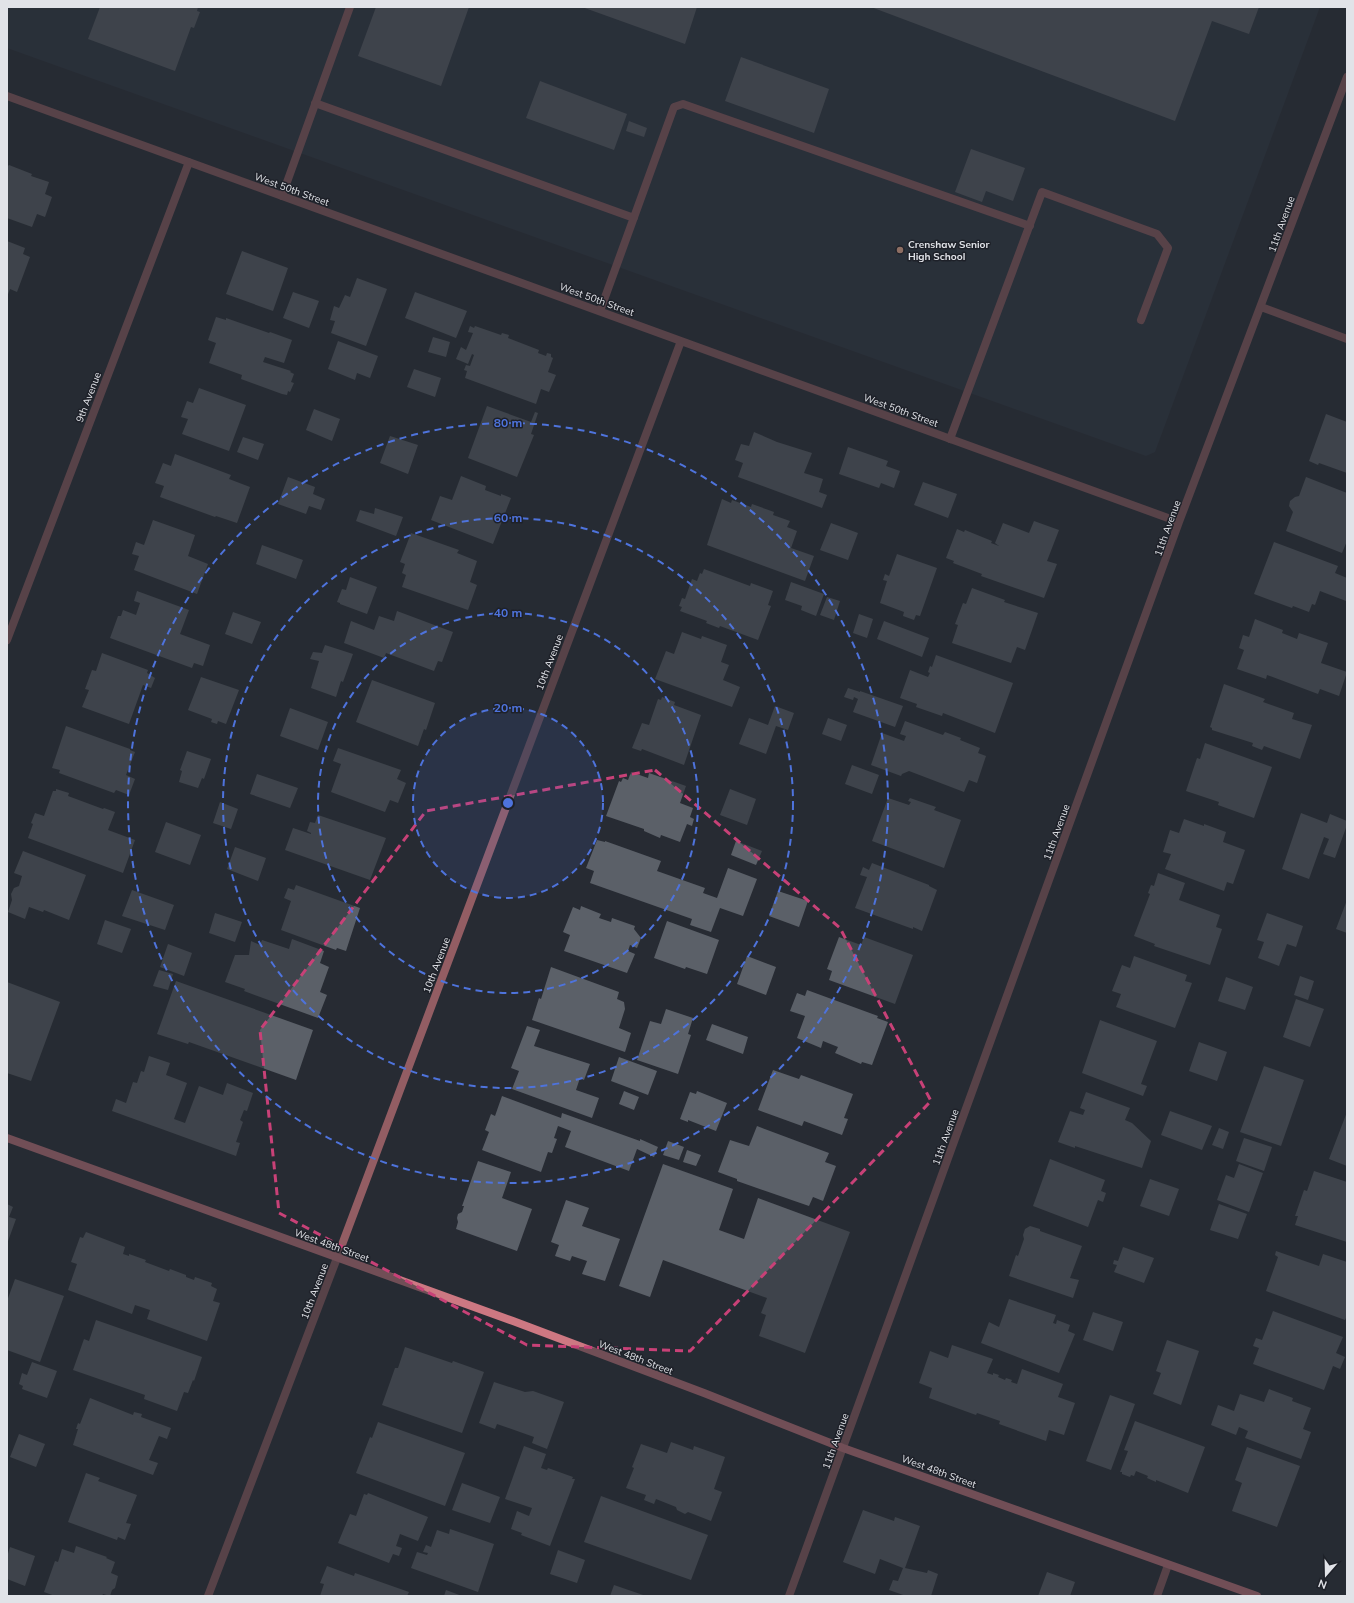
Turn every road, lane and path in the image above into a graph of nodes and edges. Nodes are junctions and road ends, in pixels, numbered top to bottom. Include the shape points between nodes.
1 (350, 7) edge
2 (1347, 77) edge
3 (7, 96) edge
4 (315, 103) junction
5 (188, 162) junction
6 (282, 196) junction
7 (634, 218) junction
8 (1030, 226) junction
9 (1261, 307) junction
10 (600, 311) junction
11 (1141, 320) dead end
12 (1347, 339) edge
13 (681, 341) junction
14 (950, 439) junction
15 (1179, 522) junction
16 (7, 640) edge
17 (7, 1138) edge
18 (337, 1258) junction
19 (843, 1448) junction
20 (1168, 1565) junction
21 (208, 1596) edge
22 (789, 1596) edge
23 (1157, 1596) edge
24 (1257, 1596) edge

1 - 4 street
2 - 9 street, 11th Avenue
3 - 5 street, West 50th Street
4 - 6 street
4 - 7 street
5 - 6 street, West 50th Street
5 - 16 street, 9th Avenue
6 - 10 street, West 50th Street
7 - 8 street via 674,107 683,104
7 - 10 street
8 - 11 street via 1042,192 1157,234 1168,248
8 - 14 street
9 - 12 street
9 - 15 street, 11th Avenue
10 - 13 street, West 50th Street
13 - 14 street, West 50th Street
13 - 18 street, 10th Avenue
14 - 15 street, West 50th Street
15 - 19 street, 11th Avenue
17 - 18 street, West 48th Street
18 - 19 street, West 48th Street via 696,1390
18 - 21 street, 10th Avenue
19 - 20 street, West 48th Street
19 - 22 street, 11th Avenue
20 - 23 street
20 - 24 street, West 48th Street

